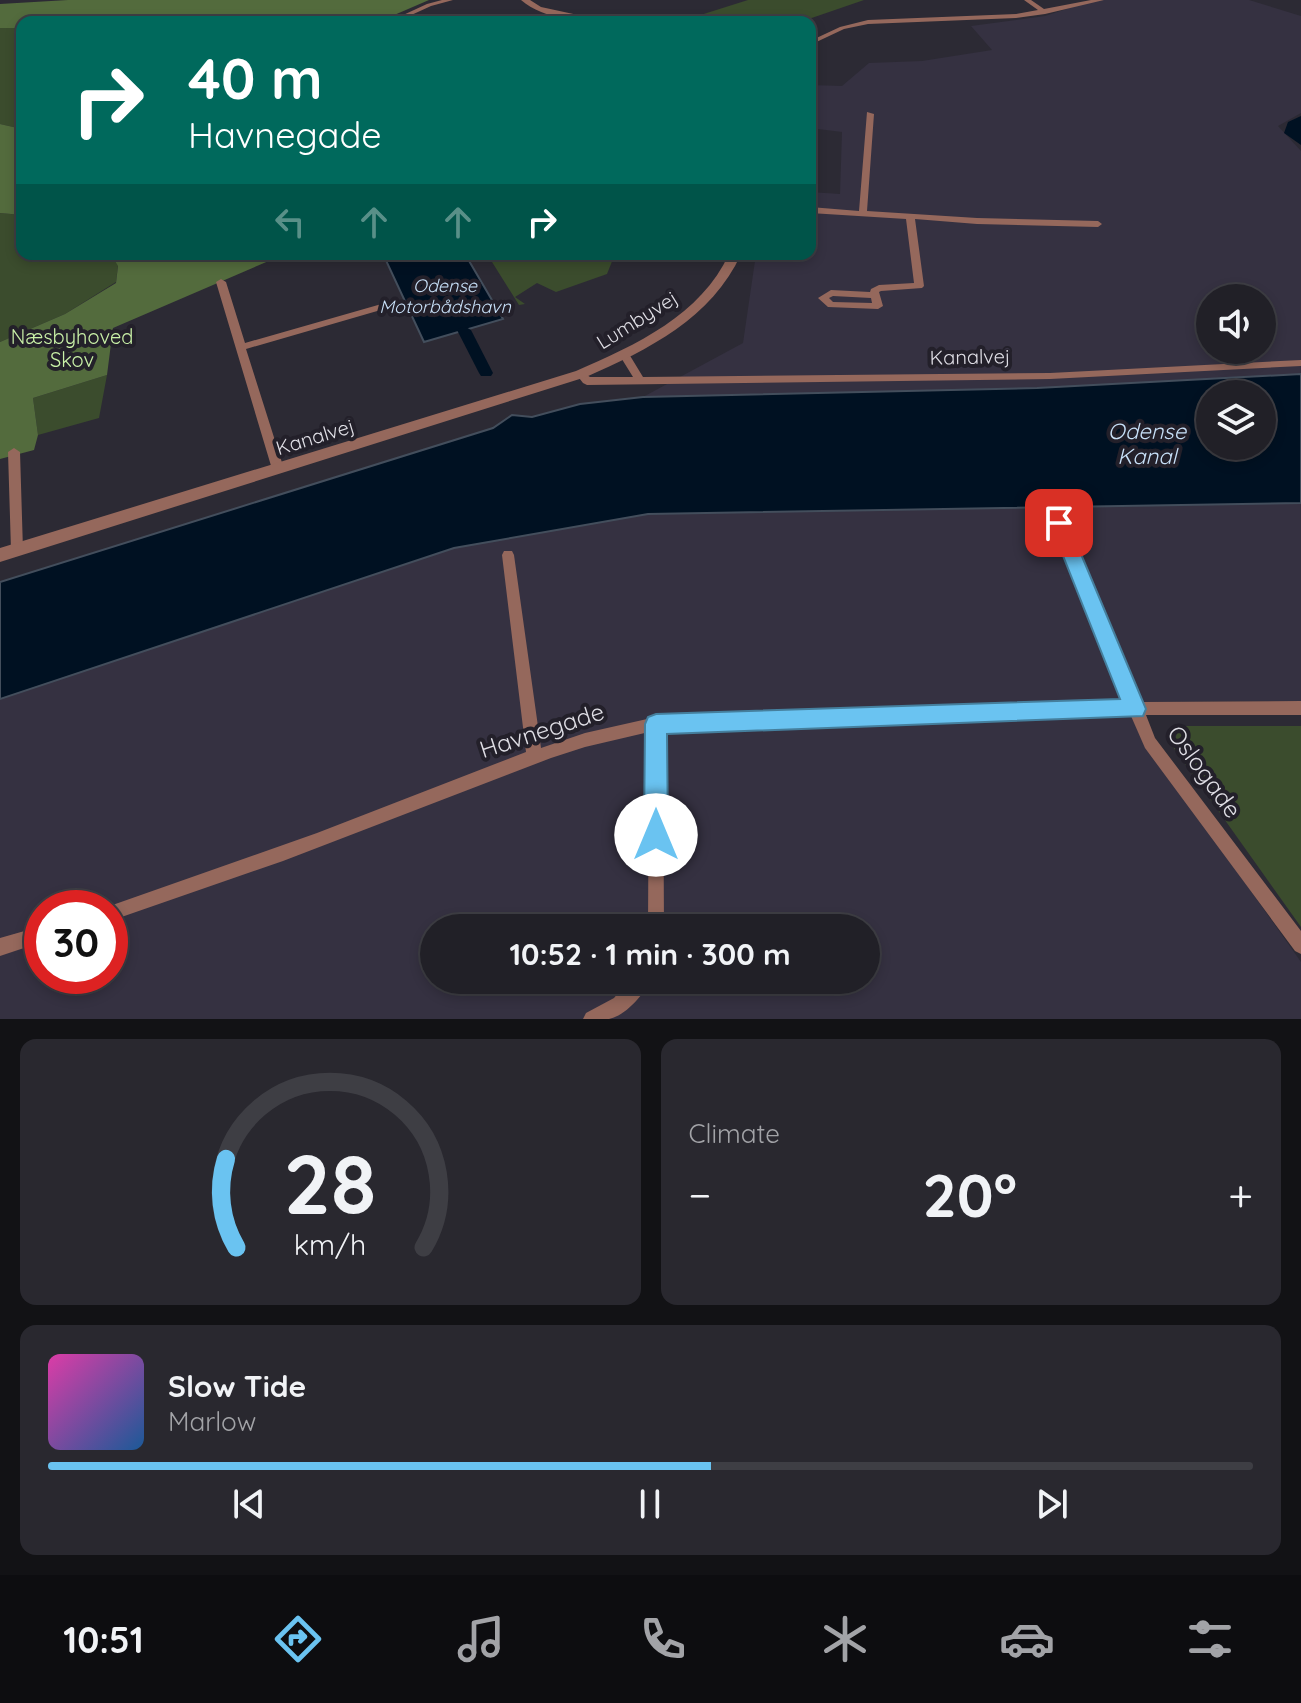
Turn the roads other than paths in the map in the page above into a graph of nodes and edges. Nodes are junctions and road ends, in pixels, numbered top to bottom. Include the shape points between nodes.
1 (450, 0) edge
2 (525, 0) edge
3 (1027, 0) edge
4 (1101, 0) edge
5 (1045, 12) junction
6 (404, 16) edge
7 (590, 16) edge
8 (816, 40) edge
9 (870, 114) dead end
10 (816, 210) edge
11 (863, 214) junction
12 (910, 217) junction
13 (1098, 224) dead end
14 (732, 260) edge
15 (221, 282) dead end
16 (875, 295) junction
17 (388, 305) dead end
18 (241, 347) junction
19 (625, 356) junction
20 (1301, 363) edge
21 (581, 374) junction
22 (640, 380) junction
23 (14, 452) dead end
24 (278, 469) junction
25 (1059, 523) dead end
26 (17, 550) junction
27 (0, 555) edge
28 (508, 555) dead end
29 (1301, 708) edge
30 (1135, 709) junction
31 (656, 724) junction
32 (534, 754) junction
33 (128, 907) edge
34 (656, 914) edge
35 (24, 940) edge
36 (1301, 945) edge
37 (0, 947) edge
38 (629, 994) edge
39 (592, 1019) edge

1 - 6 street
2 - 7 street via 558,14
3 - 5 street
4 - 5 street
5 - 8 street via 868,22
9 - 11 street
10 - 11 street
11 - 12 street
12 - 13 street
12 - 16 street via 919,286 879,288
14 - 19 street, Lumbyvej via 701,302
15 - 18 street
16 - 16 street via 878,306 831,305 823,298 831,293
17 - 18 street
18 - 24 street
19 - 21 street, Lumbyvej
19 - 22 street
20 - 22 street, Kanalvej via 1050,376
21 - 22 street, Kanalvej via 587,381
21 - 24 street, Kanalvej
23 - 26 street
24 - 26 street, Kanalvej
25 - 30 street, Oslogade
26 - 27 street, Kanalvej
28 - 32 street
29 - 30 street, Havnegade
30 - 31 street, Havnegade
30 - 36 street, Oslogade via 1150,743
31 - 32 street, Havnegade
31 - 34 street
32 - 33 street, Havnegade via 293,850
35 - 37 street
38 - 39 street

